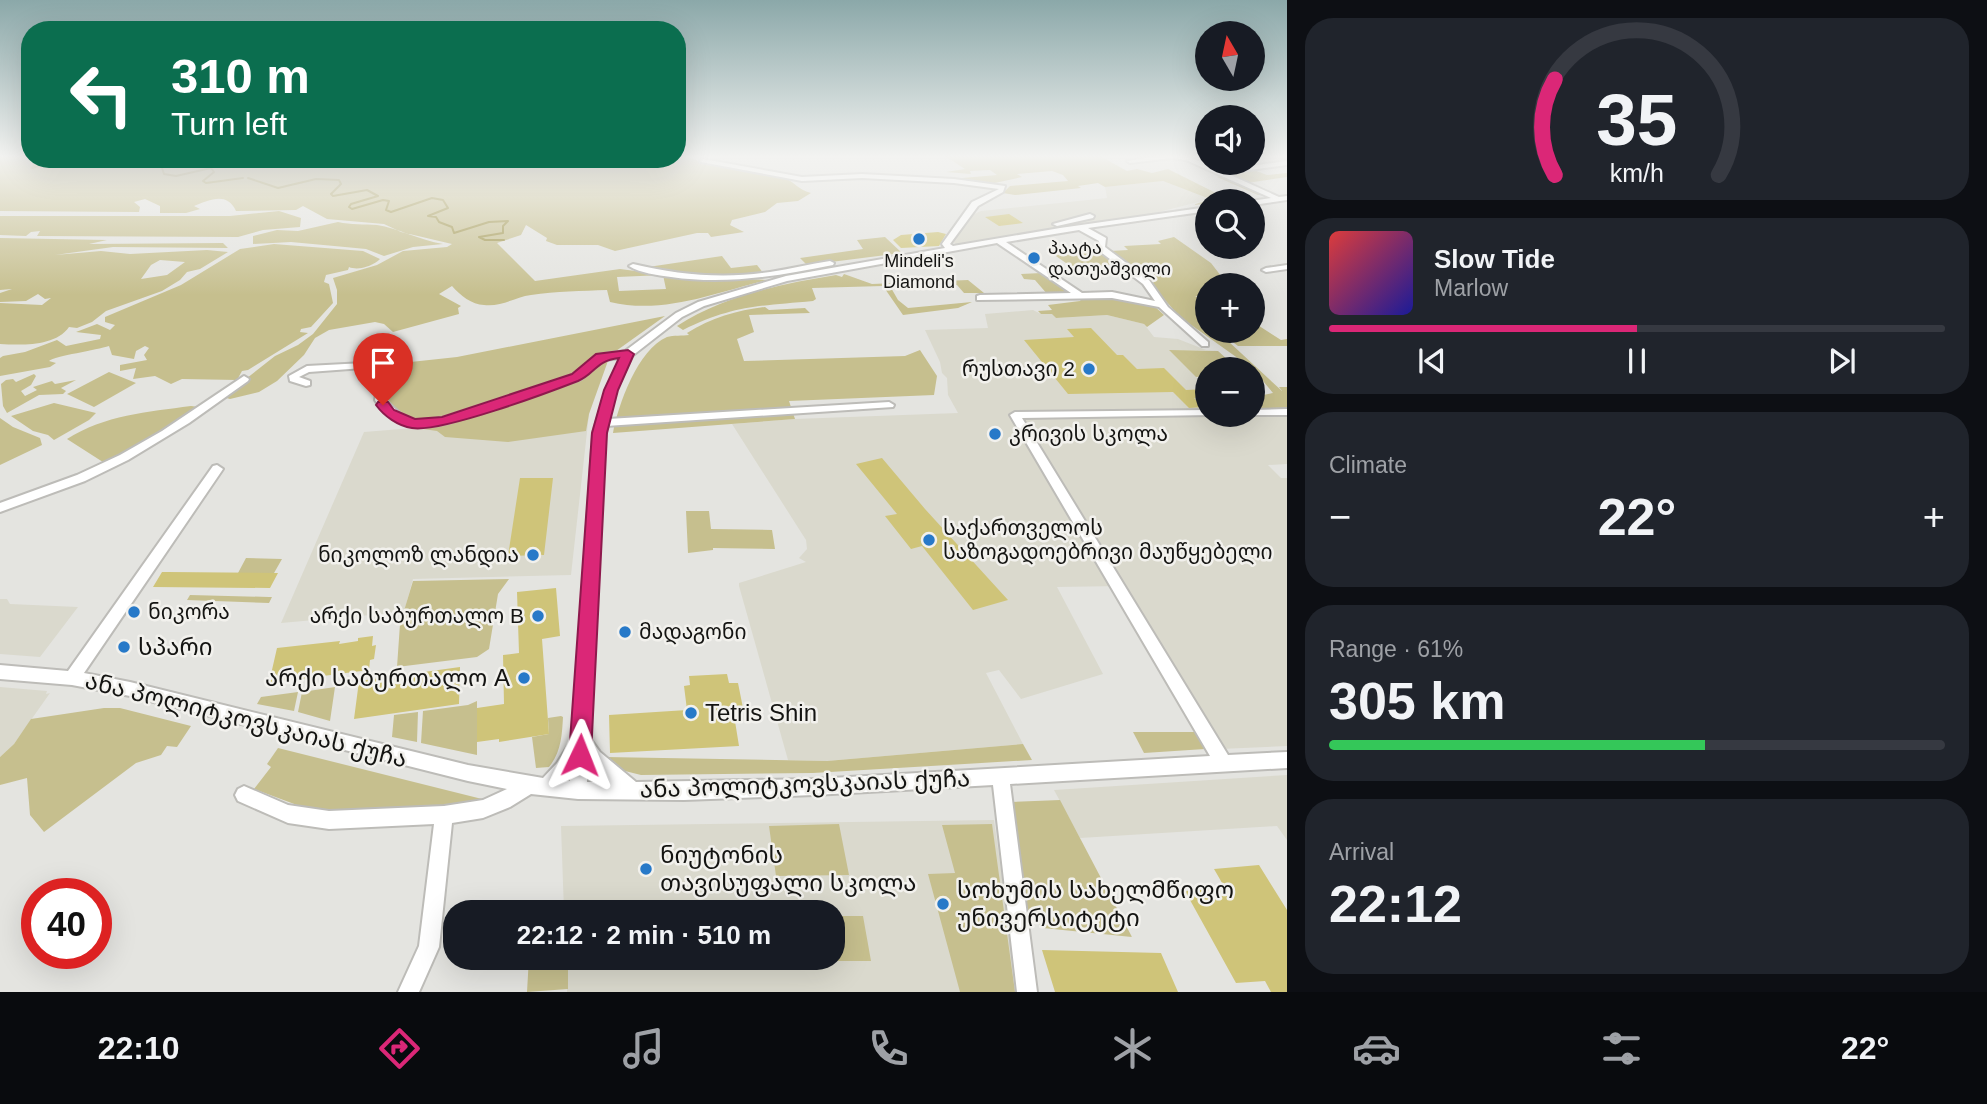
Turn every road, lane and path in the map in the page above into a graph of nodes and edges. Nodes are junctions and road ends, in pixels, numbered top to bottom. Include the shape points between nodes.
1 (981, 202) edge
2 (1195, 211) edge
3 (1090, 216) dead end
4 (1082, 228) junction
5 (1060, 230) junction
6 (999, 240) junction
7 (951, 249) junction
8 (872, 263) junction
9 (633, 266) dead end
10 (1287, 267) edge
11 (1266, 270) dead end
12 (1078, 294) junction
13 (979, 298) dead end
14 (1161, 305) junction
15 (1205, 344) dead end
16 (628, 354) junction
17 (244, 379) dead end
18 (306, 383) dead end
19 (889, 405) dead end
20 (1265, 412) edge
21 (1287, 412) edge
22 (1195, 413) edge
23 (601, 423) junction
24 (217, 470) dead end
25 (0, 508) edge
26 (0, 672) edge
27 (72, 678) junction
28 (581, 739) junction
29 (1287, 760) edge
30 (1223, 762) junction
31 (1001, 777) junction
32 (537, 786) junction
33 (578, 790) junction
34 (633, 791) junction
35 (244, 795) dead end
36 (444, 815) junction
37 (408, 992) edge
38 (1027, 992) edge

1 - 7 street via 946,244
2 - 4 street
3 - 5 street via 1052,225
4 - 5 street
4 - 14 street via 1103,240 1101,248 1146,282
5 - 6 street
6 - 7 street
6 - 12 street
7 - 8 street
8 - 9 street via 827,263 761,276 682,276
8 - 16 street via 786,279 708,301 679,315
10 - 11 street
12 - 13 street
12 - 14 street via 1124,296
14 - 15 street
16 - 18 street via 601,357 577,377 425,424 399,418 383,405 385,368 379,364 307,369 294,376
16 - 23 street
17 - 25 street via 135,452
19 - 23 street
20 - 21 street
22 - 30 street via 1015,415
23 - 28 street
24 - 27 street
26 - 27 street, ანა პოლიტკოვსკაიას ქუჩა
27 - 32 street, ანა პოლიტკოვსკაიას ქუჩა
28 - 32 street via 563,769
28 - 33 street
28 - 34 street via 594,758
29 - 30 street, ანა პოლიტკოვსკაიას ქუჩა
30 - 31 street, ანა პოლიტკოვსკაიას ქუჩა
31 - 34 street, ანა პოლიტკოვსკაიას ქუჩა via 758,790
31 - 38 street
32 - 33 street, ანა პოლიტკოვსკაიას ქუჩა
32 - 36 street via 496,805
33 - 34 street, ანა პოლიტკოვსკაიას ქუჩა
35 - 36 street via 303,818
36 - 37 street via 429,947

